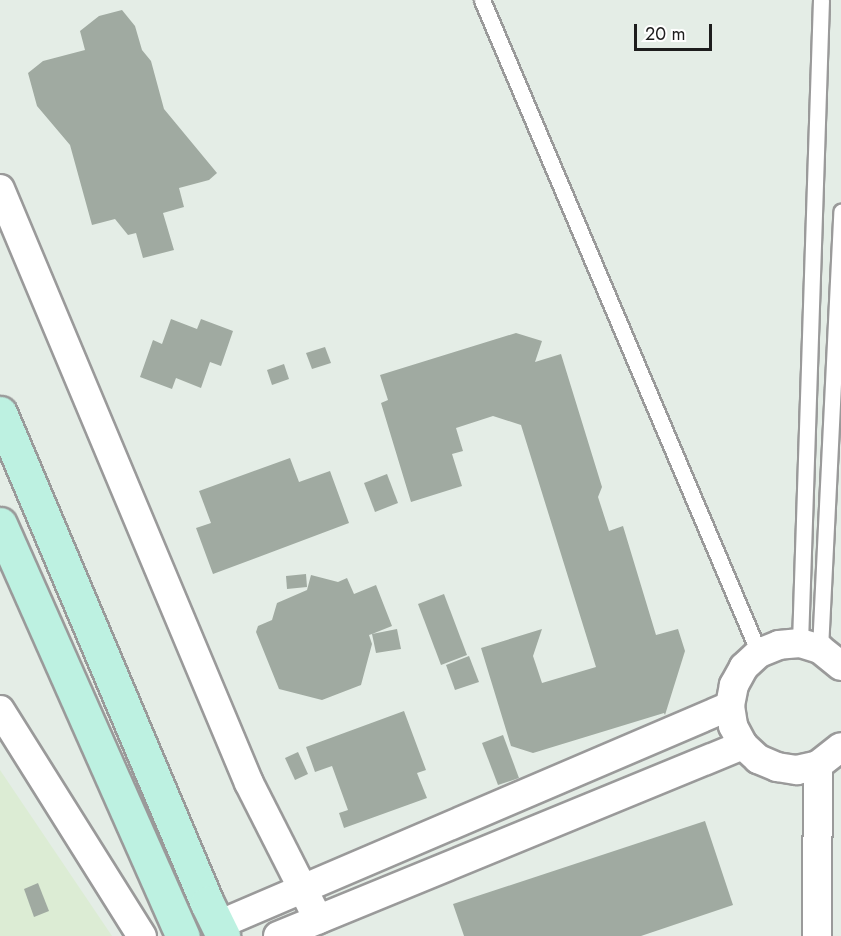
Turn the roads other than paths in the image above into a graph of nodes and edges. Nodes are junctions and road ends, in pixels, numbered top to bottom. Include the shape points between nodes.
1 (482, 0) edge
2 (821, 0) edge
3 (0, 189) edge
4 (841, 212) edge
5 (0, 413) edge
6 (0, 524) edge
7 (759, 653) junction
8 (820, 653) edge
9 (730, 706) junction
10 (0, 710) edge
11 (743, 745) junction
12 (841, 747) edge
13 (818, 765) junction
14 (303, 887) junction
15 (318, 919) junction
16 (220, 930) edge
17 (142, 936) edge
18 (183, 936) edge
19 (278, 936) edge
20 (817, 936) edge

1 - 7 lane
2 - 8 lane
3 - 14 street via 249,783
4 - 8 lane
5 - 16 main road
6 - 18 main road
7 - 8 street via 779,645
7 - 9 street via 744,667 734,685
9 - 11 street via 733,726
9 - 14 street
10 - 17 street
11 - 13 street via 758,759 777,768 798,770
11 - 15 street
12 - 13 street
13 - 20 street
14 - 15 street
14 - 16 street
15 - 19 street

